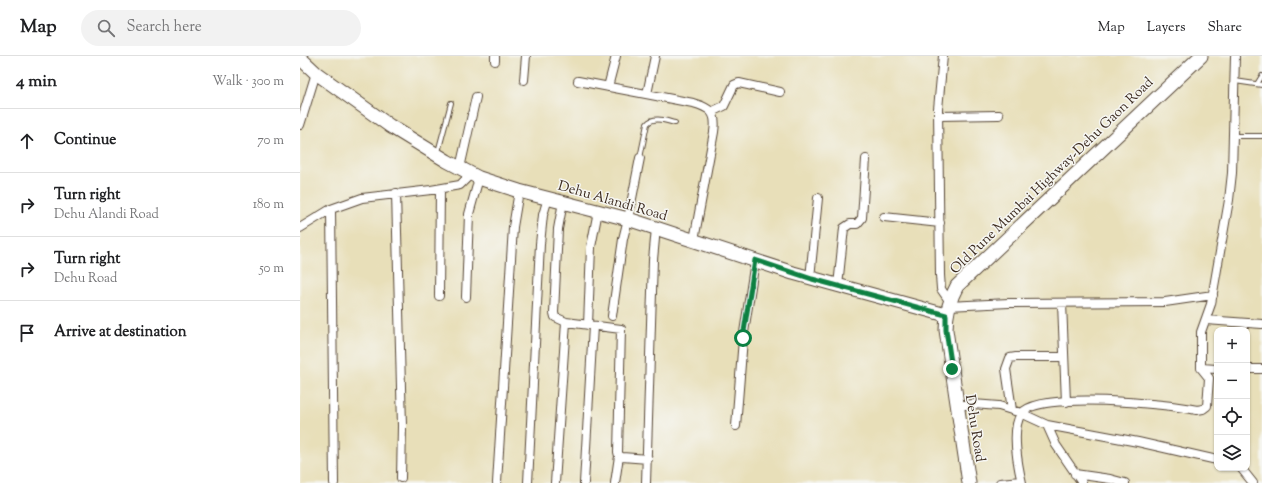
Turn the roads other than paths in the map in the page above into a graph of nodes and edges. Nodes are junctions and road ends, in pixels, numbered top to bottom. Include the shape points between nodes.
1 (526, 56) edge
2 (616, 56) edge
3 (654, 56) edge
4 (943, 56) edge
5 (1201, 56) edge
6 (1235, 56) edge
7 (301, 61) edge
8 (316, 73) junction
9 (1262, 76) edge
10 (524, 80) dead end
11 (578, 81) dead end
12 (1234, 81) junction
13 (1257, 84) junction
14 (1262, 85) edge
15 (608, 87) junction
16 (780, 92) dead end
17 (646, 94) junction
18 (476, 97) dead end
19 (451, 103) dead end
20 (711, 112) junction
21 (999, 115) dead end
22 (938, 116) junction
23 (675, 123) dead end
24 (300, 125) edge
25 (1233, 136) junction
26 (1262, 136) edge
27 (437, 155) junction
28 (640, 158) joint
29 (866, 159) dead end
30 (470, 173) junction
31 (440, 189) junction
32 (519, 191) junction
33 (396, 193) junction
34 (548, 198) junction
35 (818, 198) dead end
36 (563, 202) junction
37 (331, 209) junction
38 (598, 211) junction
39 (884, 217) dead end
40 (628, 219) junction
41 (940, 223) junction
42 (300, 228) edge
43 (656, 228) junction
44 (694, 240) junction
45 (755, 260) junction
46 (810, 278) junction
47 (838, 286) junction
48 (1213, 294) junction
49 (439, 296) dead end
50 (466, 297) dead end
51 (1062, 303) junction
52 (948, 308) junction
53 (612, 316) dead end
54 (1206, 320) junction
55 (566, 322) junction
56 (1262, 324) edge
57 (590, 326) junction
58 (946, 330) joint
59 (1064, 357) junction
60 (1201, 368) junction
61 (1214, 369) edge
62 (1250, 369) edge
63 (1262, 369) edge
64 (1066, 402) junction
65 (956, 406) junction
66 (1012, 410) junction
67 (1021, 413) junction
68 (1046, 425) junction
69 (736, 426) dead end
70 (619, 456) junction
71 (648, 459) junction
72 (1214, 459) edge
73 (1243, 471) edge
74 (1075, 474) junction
75 (401, 478) dead end
76 (1022, 482) edge
77 (334, 483) edge
78 (497, 483) edge
79 (528, 483) edge
80 (554, 483) edge
81 (584, 483) edge
82 (615, 483) edge
83 (646, 483) edge
84 (969, 483) edge
85 (1000, 483) edge
86 (1082, 483) edge
87 (1126, 483) edge
88 (1253, 483) edge

1 - 10 street
2 - 15 street
3 - 17 street
4 - 22 street
5 - 52 main road, Old Pune Mumbai Highway-Dehu Gaon Road via 957,286
6 - 12 street
7 - 8 main road, Dehu Alandi Road
8 - 24 street
8 - 27 main road, Dehu Alandi Road via 390,126
9 - 13 lane
11 - 15 street
12 - 13 lane
12 - 25 street
13 - 14 lane
15 - 17 street
16 - 20 street via 734,84 724,106
17 - 20 street via 693,103
18 - 30 street
19 - 27 lane
20 - 44 street via 714,118 714,132
21 - 22 street
22 - 41 street
23 - 28 lane via 650,120
25 - 26 lane
25 - 48 street via 1229,200
27 - 30 main road, Dehu Alandi Road
28 - 40 street
29 - 47 street via 862,218 857,224 850,224 844,228
30 - 31 street via 460,184
30 - 32 main road, Dehu Alandi Road
30 - 50 street
31 - 33 street
31 - 49 street
32 - 34 main road, Dehu Alandi Road
32 - 78 street via 513,227
33 - 37 street via 362,198
33 - 75 street via 402,406
34 - 36 main road, Dehu Alandi Road
34 - 79 street via 543,215 540,244
35 - 46 street
36 - 38 main road, Dehu Alandi Road
36 - 55 street via 558,229 554,307 555,317
37 - 42 street
37 - 77 street
38 - 40 main road, Dehu Alandi Road
38 - 57 street via 591,247
39 - 41 street
40 - 43 main road, Dehu Alandi Road
40 - 53 street
41 - 52 street via 940,283
43 - 44 main road, Dehu Alandi Road
43 - 71 street
44 - 45 main road, Dehu Alandi Road
45 - 46 main road, Dehu Alandi Road
45 - 69 street via 743,338
46 - 47 main road, Dehu Alandi Road
47 - 52 main road, Dehu Alandi Road
48 - 51 street via 1165,302
48 - 54 street
51 - 52 street via 1009,303
51 - 59 street
52 - 58 main road, Old Pune Mumbai Highway-Dehu Gaon Road
54 - 56 street
54 - 60 street via 1201,332
55 - 57 street
55 - 80 street
57 - 70 street via 621,329
57 - 81 street
58 - 65 main road, Dehu Road
59 - 64 street
59 - 66 street via 1010,358 1006,369
60 - 61 street
60 - 64 street via 1209,378 1207,406 1203,409 1103,400
62 - 63 street
64 - 67 street via 1033,406
65 - 66 street via 985,404
65 - 84 main road, Dehu Road
66 - 67 street
67 - 68 street
67 - 76 street via 1017,422 1016,441
68 - 72 street
68 - 74 street
70 - 71 street
70 - 82 street
71 - 83 street
73 - 88 street
74 - 86 street
74 - 87 street
76 - 85 street

